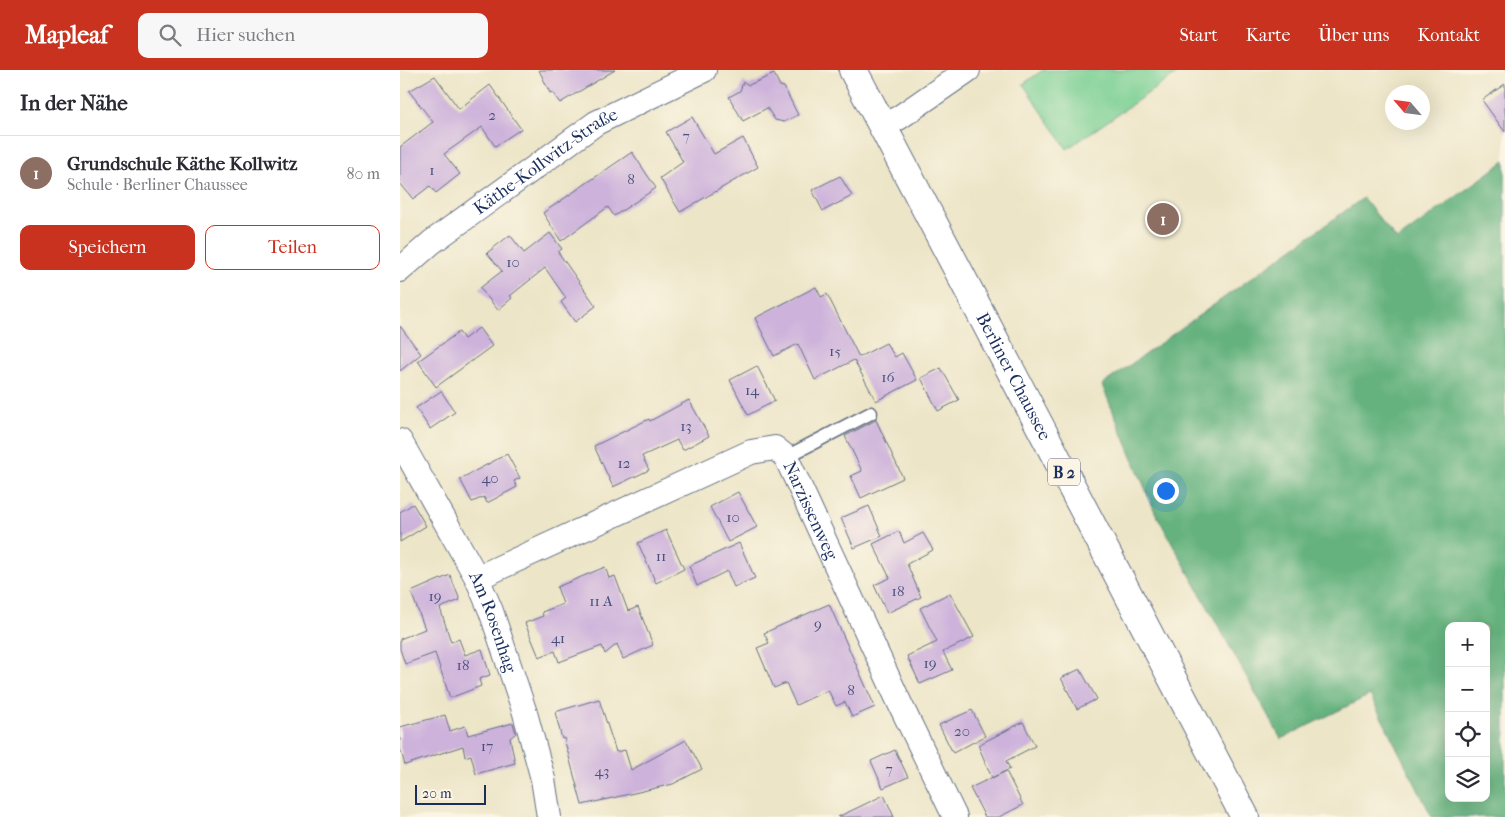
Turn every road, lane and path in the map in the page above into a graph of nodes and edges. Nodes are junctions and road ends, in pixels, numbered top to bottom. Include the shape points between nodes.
1 (704, 70) edge
2 (853, 70) edge
3 (968, 70) edge
4 (883, 127) junction
5 (400, 270) edge
6 (870, 413) dead end
7 (400, 441) edge
8 (786, 457) junction
9 (477, 578) junction
10 (549, 817) edge
11 (955, 817) edge
12 (1245, 817) edge

1 - 5 street, Käthe-Kollwitz-Straße via 596,123 432,242
2 - 4 main road, Berliner Chaussee / B 2
3 - 4 street
4 - 12 main road, Berliner Chaussee / B 2
6 - 8 lane
7 - 9 street, Am Rosenhag
8 - 9 street, Narzissenweg via 775,448 751,452
8 - 11 street, Narzissenweg via 896,698
9 - 10 street, Am Rosenhag via 525,713 543,779

